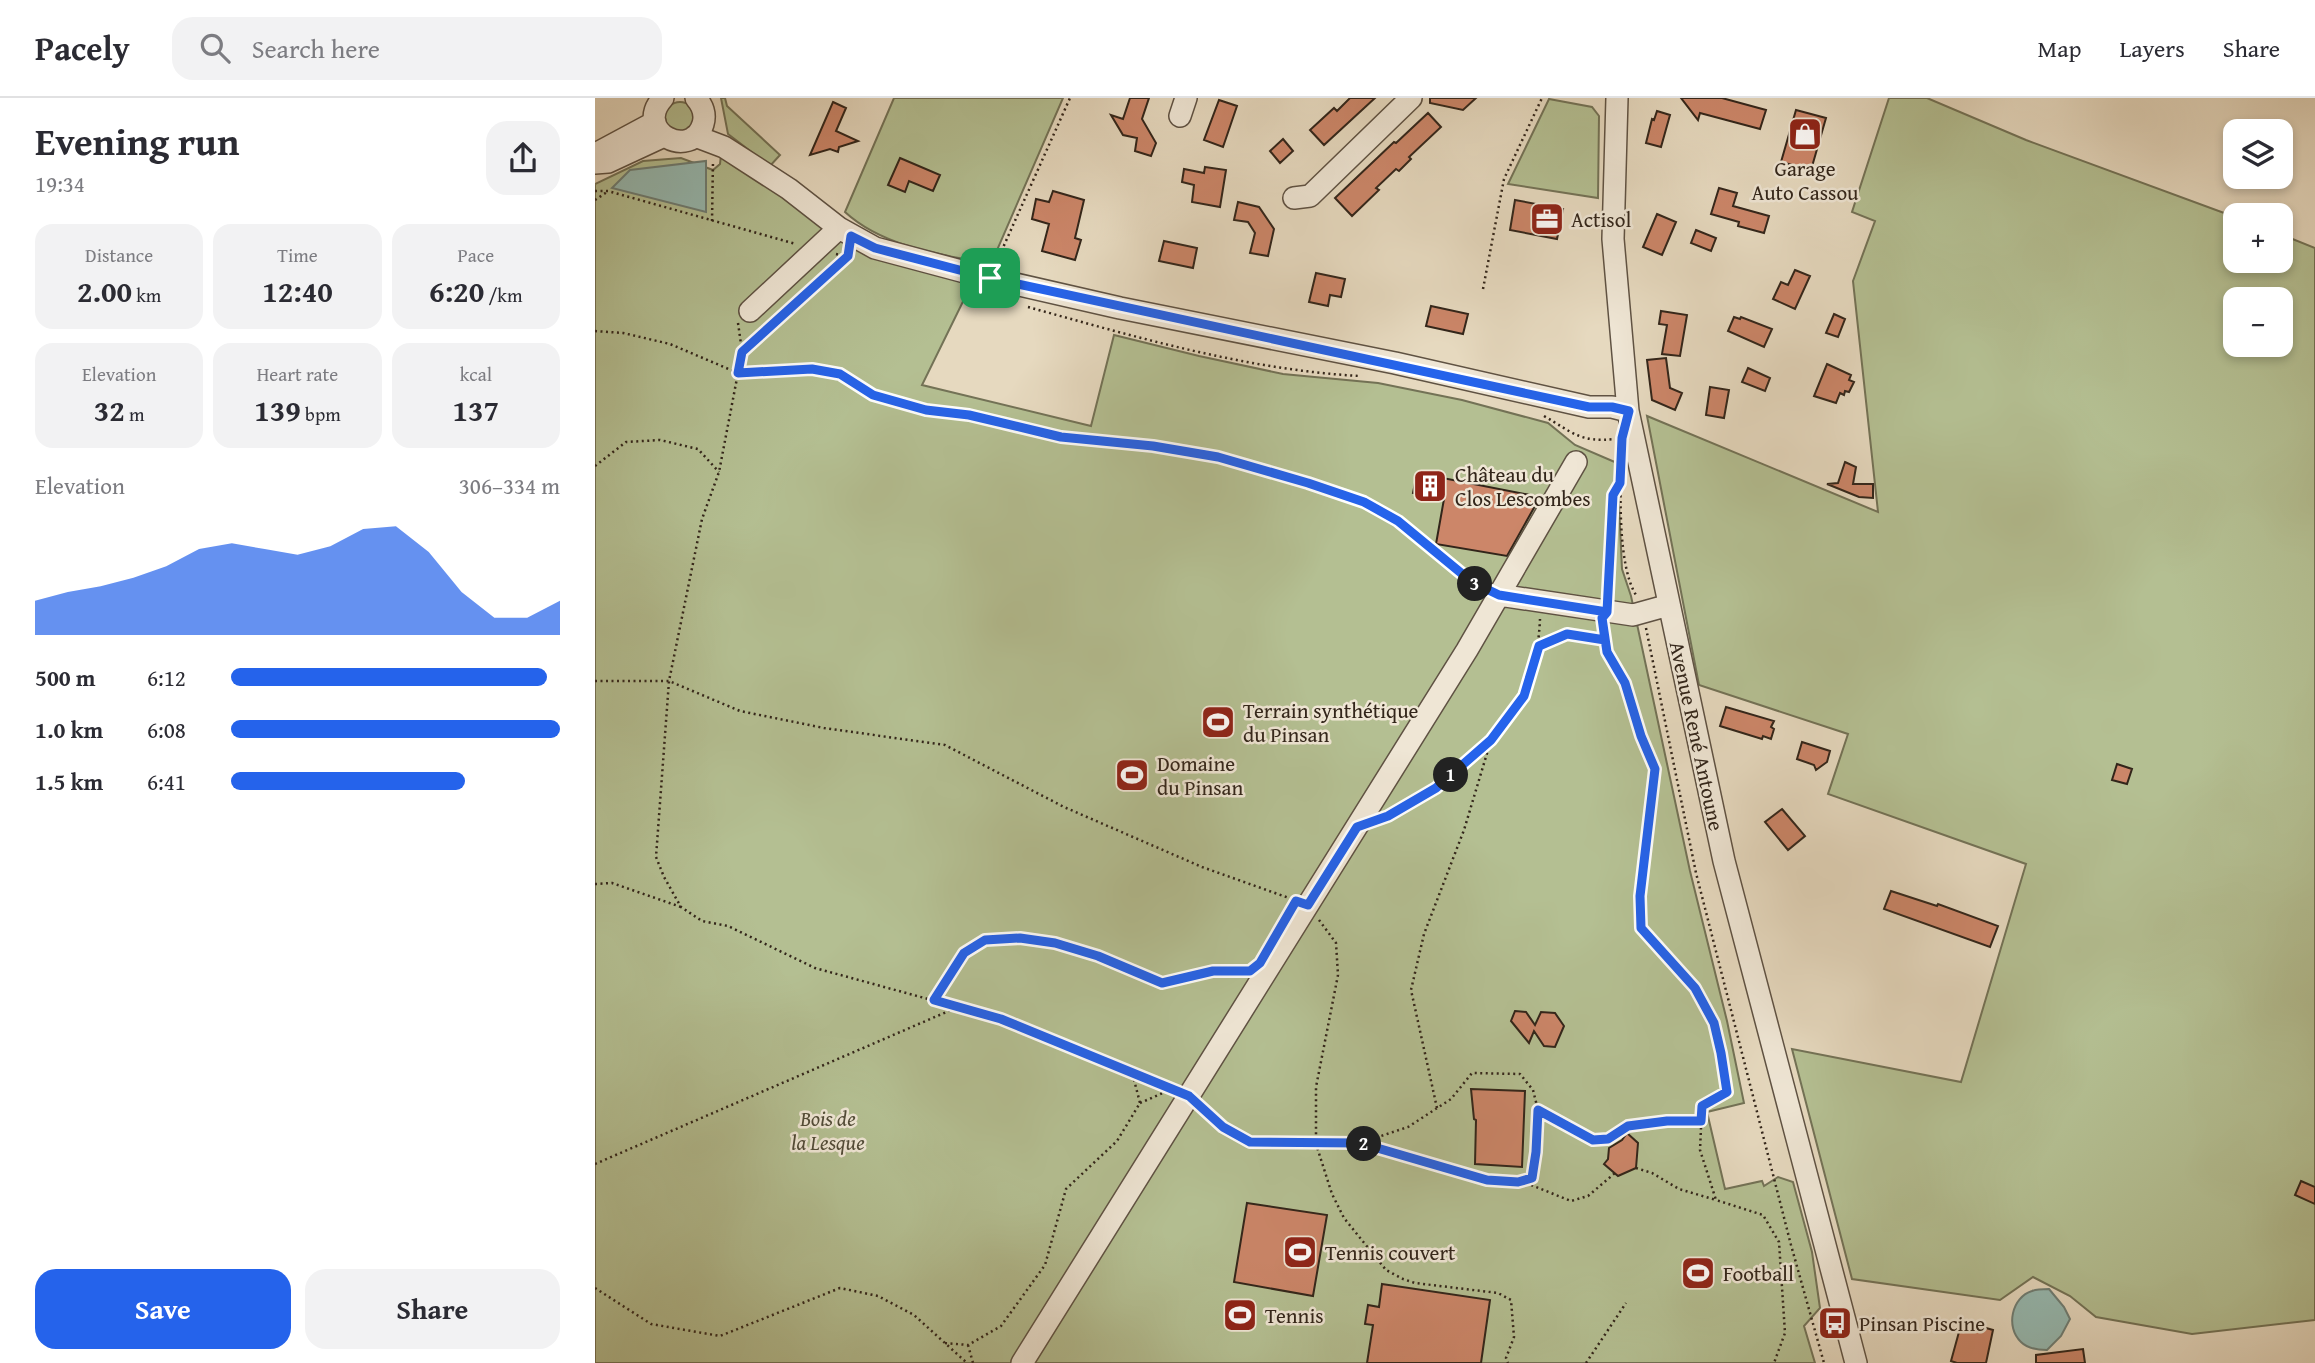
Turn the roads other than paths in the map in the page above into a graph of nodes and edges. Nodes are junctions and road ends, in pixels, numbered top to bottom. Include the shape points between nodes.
1 (663, 98) edge
2 (1411, 98) edge
3 (699, 99) edge
4 (1613, 99) edge
5 (659, 129) junction
6 (699, 130) junction
7 (595, 155) edge
8 (595, 163) edge
9 (1294, 198) dead end
10 (845, 232) junction
11 (750, 310) road end
12 (1629, 411) junction
13 (1576, 462) dead end
14 (1499, 595) junction
15 (1669, 605) junction
16 (1022, 1363) edge
17 (1856, 1363) edge

1 - 5 street via 657,106
2 - 9 street via 1310,196
3 - 6 street via 704,113
4 - 12 street, Avenue René Antoune via 1613,239
5 - 6 street via 680,142
5 - 7 street
5 - 8 street via 608,162
6 - 10 street via 718,150 789,189
10 - 11 street
10 - 12 street via 875,248 990,278 1589,407
12 - 15 street, Avenue René Antoune
13 - 14 street
14 - 15 street via 1633,615
14 - 16 street via 1308,905 1181,1092
15 - 17 street, Avenue René Antoune via 1724,860

